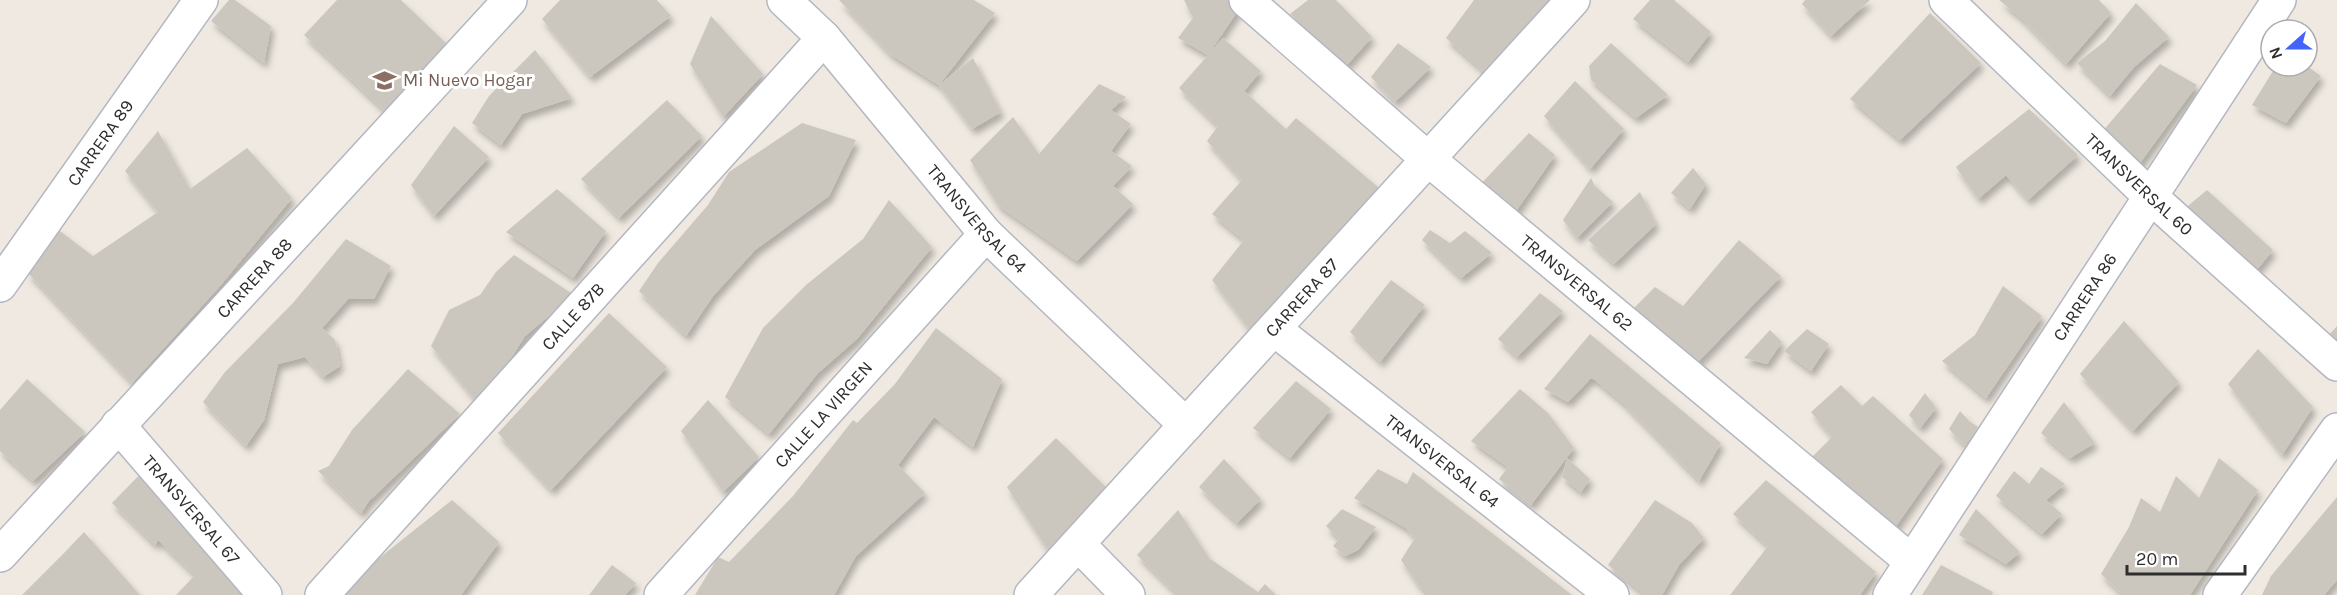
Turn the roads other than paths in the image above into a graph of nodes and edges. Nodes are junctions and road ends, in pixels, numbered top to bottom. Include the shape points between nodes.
1 (510, 0) edge
2 (784, 0) edge
3 (1246, 0) edge
4 (1573, 0) edge
5 (1947, 0) edge
6 (2279, 0) edge
7 (191, 3) edge
8 (824, 38) junction
9 (1428, 159) junction
10 (2151, 197) junction
11 (986, 234) junction
12 (0, 285) edge
13 (1274, 329) junction
14 (2337, 364) edge
15 (118, 425) junction
16 (1186, 425) junction
17 (2337, 430) edge
18 (1078, 544) junction
19 (0, 555) edge
20 (1911, 561) junction
21 (265, 595) edge
22 (322, 595) edge
23 (661, 595) edge
24 (1031, 595) edge
25 (1128, 595) edge
26 (1612, 595) edge
27 (1890, 595) edge
28 (2220, 595) edge

1 - 15 street, CARRERA 88
2 - 8 street, TRANSVERSAL 64
3 - 9 street, TRANSVERSAL 62
4 - 9 street, CARRERA 87
5 - 10 street, TRANSVERSAL 60
6 - 10 street, CARRERA 86
7 - 12 street, CARRERA 89
8 - 11 street, TRANSVERSAL 64
8 - 22 street, CALLE 87B
9 - 13 street, CARRERA 87
9 - 20 street, TRANSVERSAL 62
10 - 14 street, TRANSVERSAL 60
10 - 20 street, CARRERA 86
11 - 16 street, TRANSVERSAL 64
11 - 23 street, CALLE LA VIRGEN
13 - 16 street, CARRERA 87
13 - 26 street, TRANSVERSAL 64
15 - 19 street, CARRERA 88
15 - 21 street, TRANSVERSAL 67
16 - 18 street, CARRERA 87
17 - 28 street
18 - 24 street, CARRERA 87
18 - 25 street
20 - 27 street, CARRERA 86

